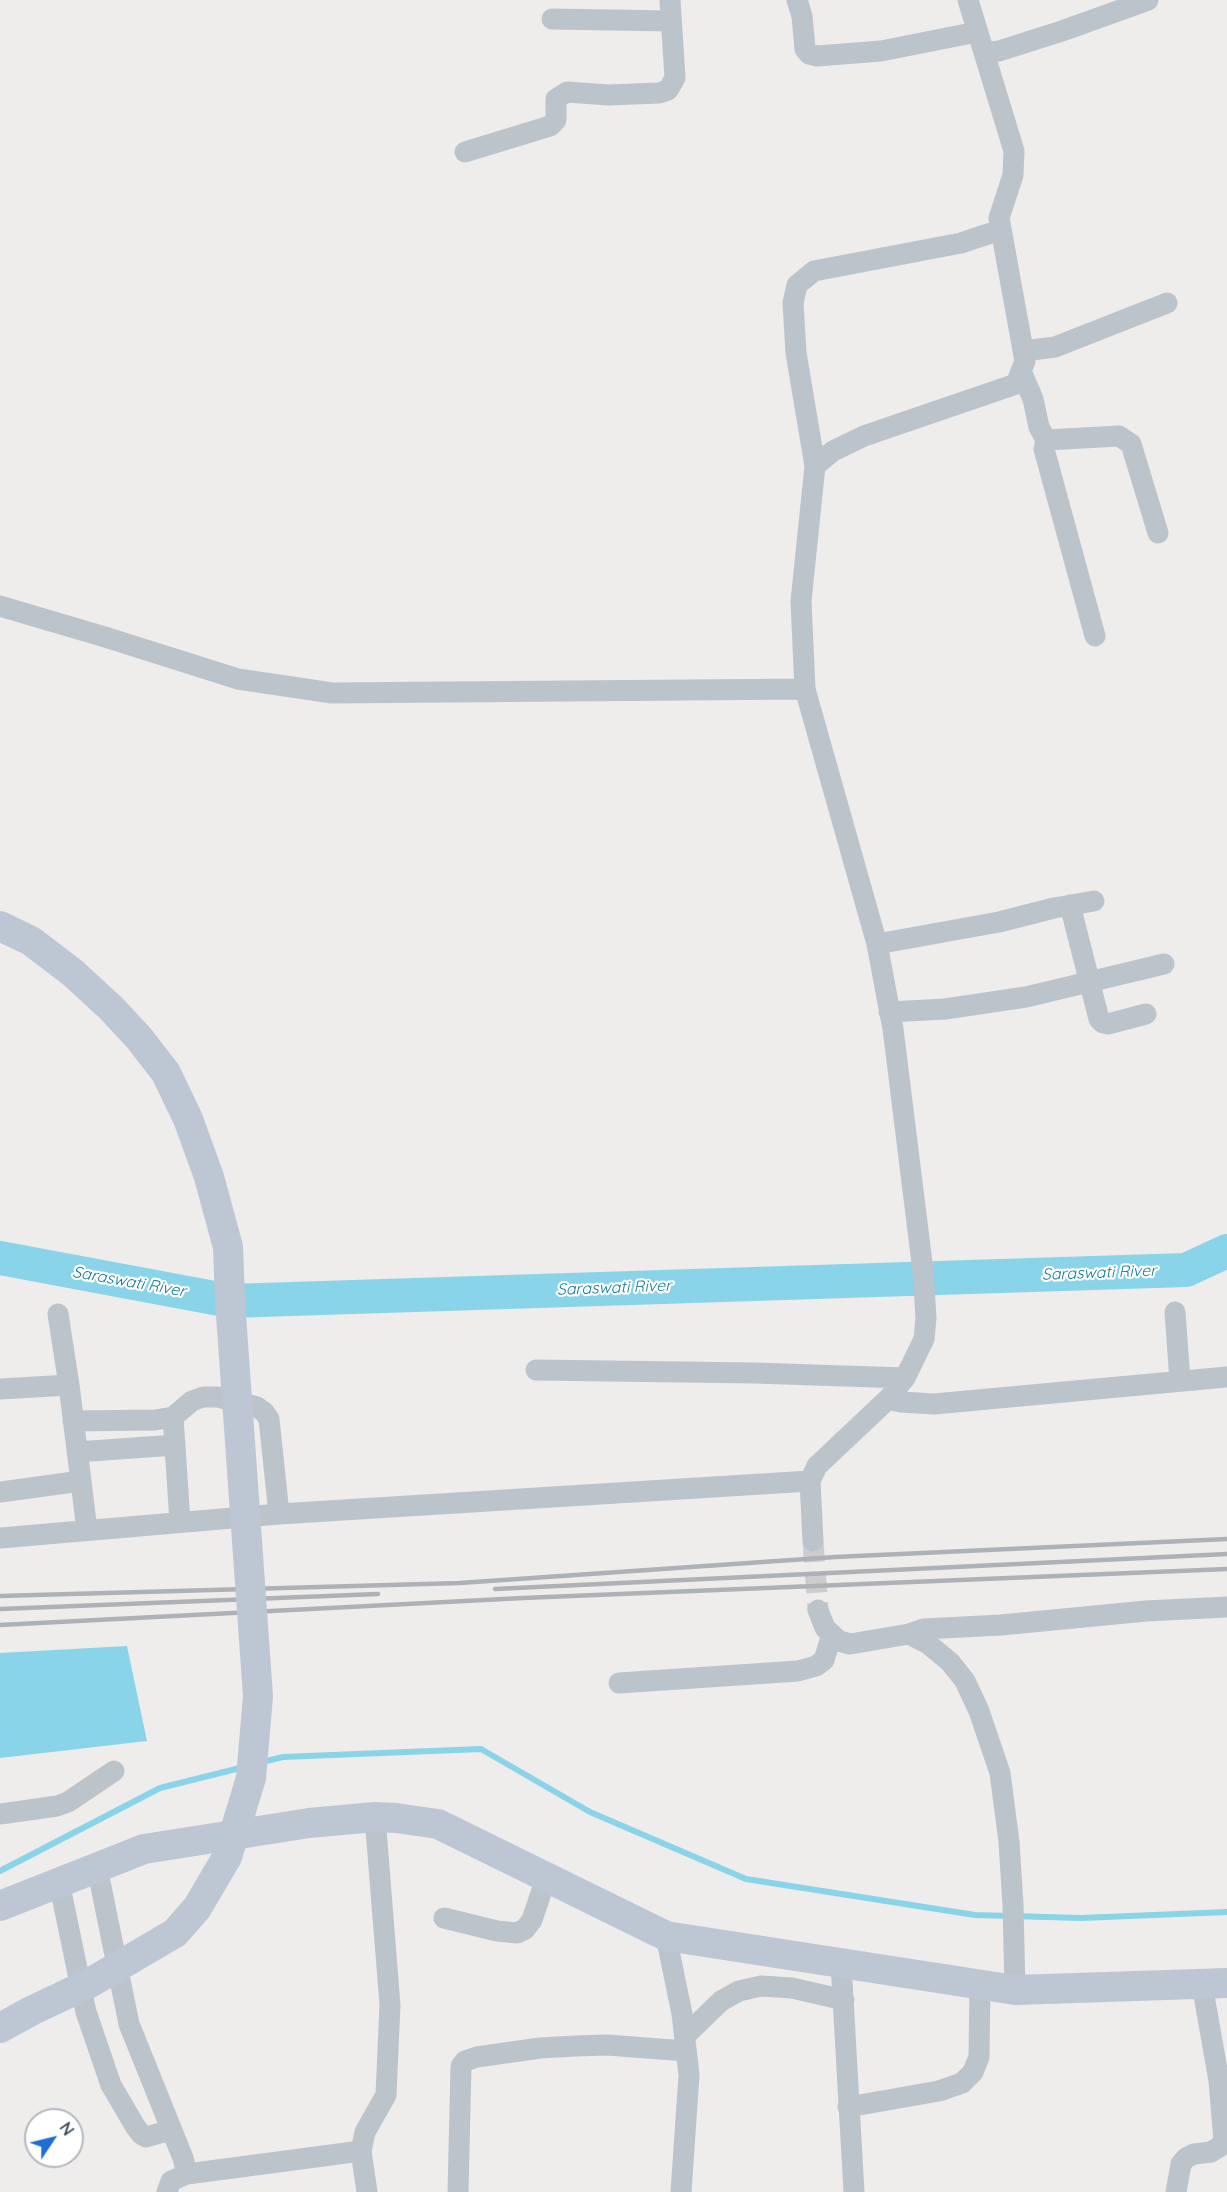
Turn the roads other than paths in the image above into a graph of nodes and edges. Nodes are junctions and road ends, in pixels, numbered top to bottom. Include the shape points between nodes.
1 (797, 0) edge
2 (968, 0) edge
3 (1148, 0) edge
4 (670, 10) edge
5 (552, 19) dead end
6 (977, 32) junction
7 (984, 53) junction
8 (465, 152) dead end
9 (1000, 230) junction
10 (1167, 303) dead end
11 (1022, 361) junction
12 (1046, 440) junction
13 (815, 466) junction
14 (1158, 533) dead end
15 (0, 606) edge
16 (1095, 636) dead end
17 (805, 689) junction
18 (1094, 901) dead end
19 (1070, 905) junction
20 (0, 926) edge
21 (877, 944) junction
22 (1164, 964) dead end
23 (1090, 982) junction
24 (889, 1012) junction
25 (1146, 1014) dead end
26 (1175, 1312) dead end
27 (58, 1314) dead end
28 (536, 1370) dead end
29 (1227, 1377) edge
30 (905, 1378) junction
31 (1180, 1381) junction
32 (69, 1385) junction
33 (0, 1389) edge
34 (888, 1399) junction
35 (173, 1417) junction
36 (73, 1421) junction
37 (175, 1445) junction
38 (77, 1452) junction
39 (81, 1481) junction
40 (810, 1481) junction
41 (0, 1492) edge
42 (279, 1514) junction
43 (180, 1522) junction
44 (87, 1530) junction
45 (0, 1538) edge
46 (813, 1541) tunnel mouth
47 (1227, 1607) edge
48 (818, 1610) tunnel mouth
49 (832, 1634) junction
50 (909, 1634) junction
51 (619, 1683) dead end
52 (114, 1771) dead end
53 (0, 1814) edge
54 (375, 1817) junction
55 (97, 1868) junction
56 (546, 1878) junction
57 (59, 1882) junction
58 (0, 1906) edge
59 (444, 1918) dead end
60 (666, 1936) junction
61 (841, 1963) junction
62 (980, 1984) junction
63 (1214, 1984) edge
64 (1015, 1990) junction
65 (844, 2000) junction
66 (0, 2028) edge
67 (686, 2044) junction
68 (848, 2107) junction
69 (171, 2130) junction
70 (1225, 2141) edge
71 (361, 2151) junction
72 (187, 2174) junction
73 (167, 2192) edge
74 (367, 2192) edge
75 (458, 2192) edge
76 (681, 2192) edge
77 (854, 2192) edge
78 (1176, 2192) edge

1 - 6 street via 805,49 817,56 881,51
2 - 6 street
3 - 7 street via 1062,31
4 - 5 street
4 - 8 street via 675,78 668,90 609,95 567,92 556,99 556,120 550,126
6 - 7 street
7 - 9 street via 1014,151 1013,175 999,218
9 - 11 street
9 - 13 street via 961,243 814,271 796,285 796,353
10 - 11 street
11 - 12 street via 1039,428
11 - 13 street via 1016,384 864,436 833,451
12 - 14 street via 1119,436 1131,444
12 - 16 street via 1044,449
13 - 17 street via 801,601
15 - 17 street via 238,679 332,693
17 - 21 street
18 - 19 street
19 - 21 street
19 - 23 street
20 - 66 street, bridge via 31,941 74,973 139,1038 166,1072 209,1177 228,1247 258,1696 251,1779 226,1857 197,1908 175,1933 88,1984
21 - 24 street
22 - 23 street
23 - 24 street via 1026,997
23 - 25 street via 1103,1023
24 - 30 street via 926,1318 924,1339
26 - 31 street
27 - 32 street
28 - 30 street
29 - 31 street
30 - 34 street
31 - 34 street via 934,1404
32 - 33 street
32 - 36 street
34 - 40 street via 817,1466
35 - 36 street
35 - 37 street
35 - 42 street via 203,1397 229,1400 264,1412 269,1419
36 - 38 street
37 - 38 street
37 - 43 street
38 - 39 street
39 - 41 street
39 - 44 street
40 - 42 street
40 - 46 street
42 - 43 street
43 - 44 street
44 - 45 street
47 - 50 street via 924,1629
48 - 49 street via 825,1628
49 - 50 street via 850,1644
49 - 51 street via 824,1660 798,1671
50 - 64 street via 950,1662 965,1681 1000,1773 1010,1853
52 - 53 street via 68,1802
54 - 55 street via 309,1823 144,1850
54 - 56 street via 438,1824
54 - 71 street via 389,1974 389,2044 386,2095 365,2133
55 - 57 street
55 - 69 street via 129,2024
56 - 59 street via 532,1920 517,1933
56 - 60 street
57 - 58 street
57 - 69 street via 86,2012 111,2085 141,2134 146,2137
60 - 61 street
60 - 67 street
61 - 62 street
61 - 65 street
62 - 64 street
62 - 68 street via 980,2057 962,2083 939,2091
63 - 64 street
63 - 70 street
65 - 67 street via 792,1988 761,1986 739,1992 721,2001
65 - 68 street
67 - 75 street via 540,2048 465,2061 461,2066
67 - 76 street via 689,2075
68 - 77 street
69 - 72 street
70 - 78 street via 1211,2152 1186,2158 1181,2164
71 - 72 street
71 - 74 street
72 - 73 street via 171,2181

